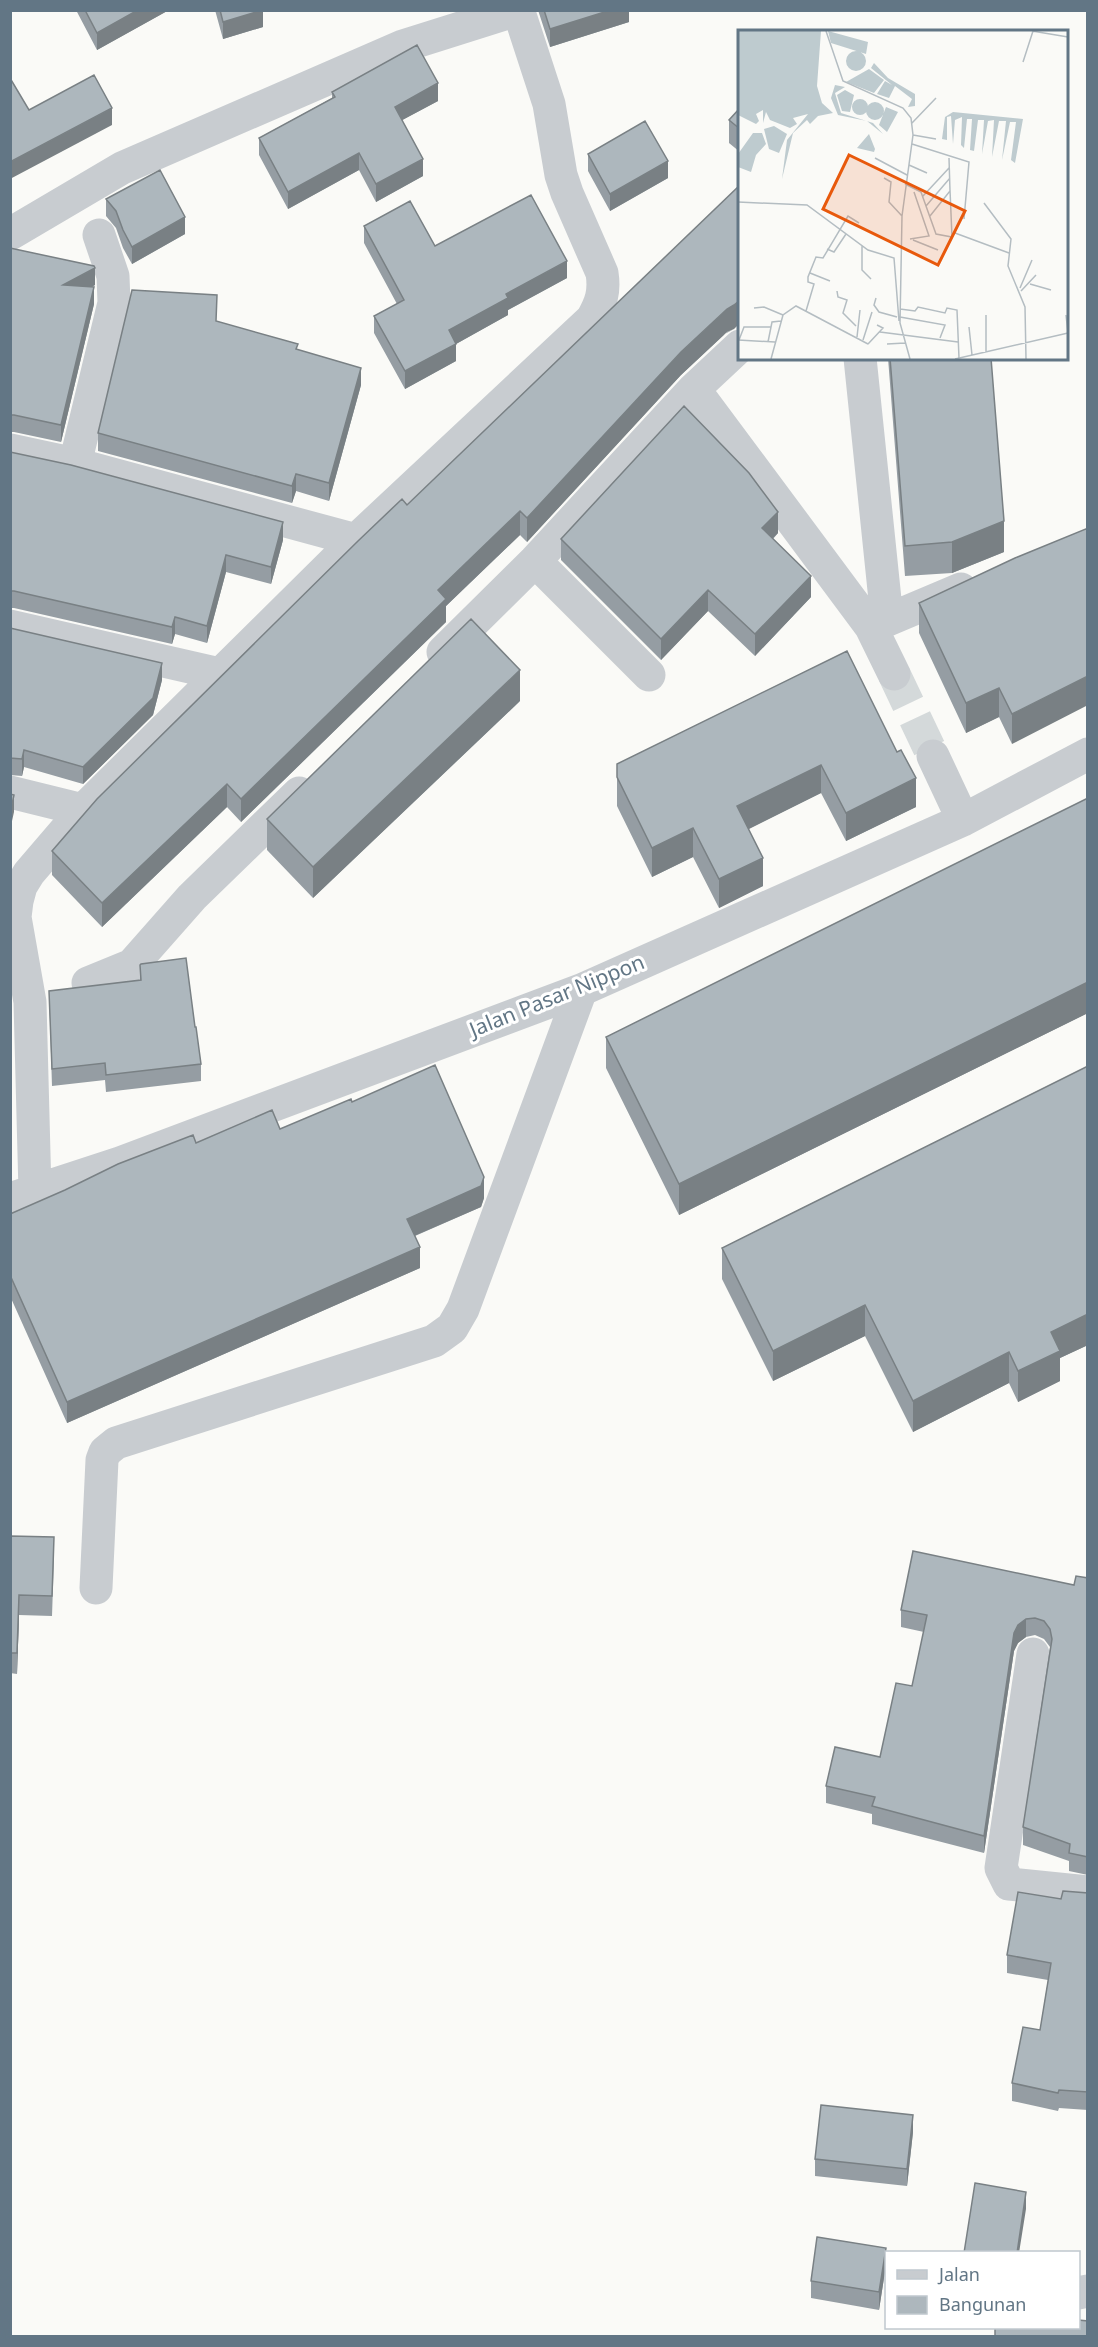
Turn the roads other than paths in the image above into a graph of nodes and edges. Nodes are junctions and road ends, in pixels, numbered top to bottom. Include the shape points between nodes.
1 (10, 234) edge
2 (99, 235) dead end
3 (738, 348) edge
4 (860, 360) edge
5 (694, 389) junction
6 (10, 450) edge
7 (75, 465) junction
8 (356, 540) junction
9 (535, 561) junction
10 (993, 576) edge
11 (879, 623) junction
12 (10, 626) edge
13 (220, 674) junction
14 (894, 674) tunnel mouth
15 (649, 675) dead end
16 (418, 676) edge
17 (1088, 754) edge
18 (933, 756) tunnel mouth
19 (318, 774) edge
20 (10, 792) edge
21 (83, 810) junction
22 (963, 820) junction
23 (88, 983) dead end
24 (581, 990) junction
25 (23, 1195) edge
26 (96, 1588) dead end
27 (1032, 1654) dead end
28 (1088, 1892) edge

1 - 8 street via 122,168 403,46 511,12 520,15 549,104 561,175 602,273 602,302 592,319
2 - 7 street via 113,276 114,303
3 - 5 street
4 - 11 street
5 - 9 street
5 - 11 street
6 - 7 street
7 - 8 street
8 - 13 street
9 - 15 street
9 - 16 street
10 - 11 street
11 - 14 street
12 - 13 street
13 - 21 street
17 - 22 street, Jalan Pasar Nippon
18 - 22 street
19 - 23 street via 192,897 132,964
20 - 21 street
21 - 25 street via 29,873 17,901 15,916 30,1002
22 - 24 street, Jalan Pasar Nippon
24 - 25 street, Jalan Pasar Nippon via 120,1163
24 - 26 street via 463,1309 452,1328 434,1341 116,1443 102,1460
27 - 28 street via 1001,1868 1009,1884

